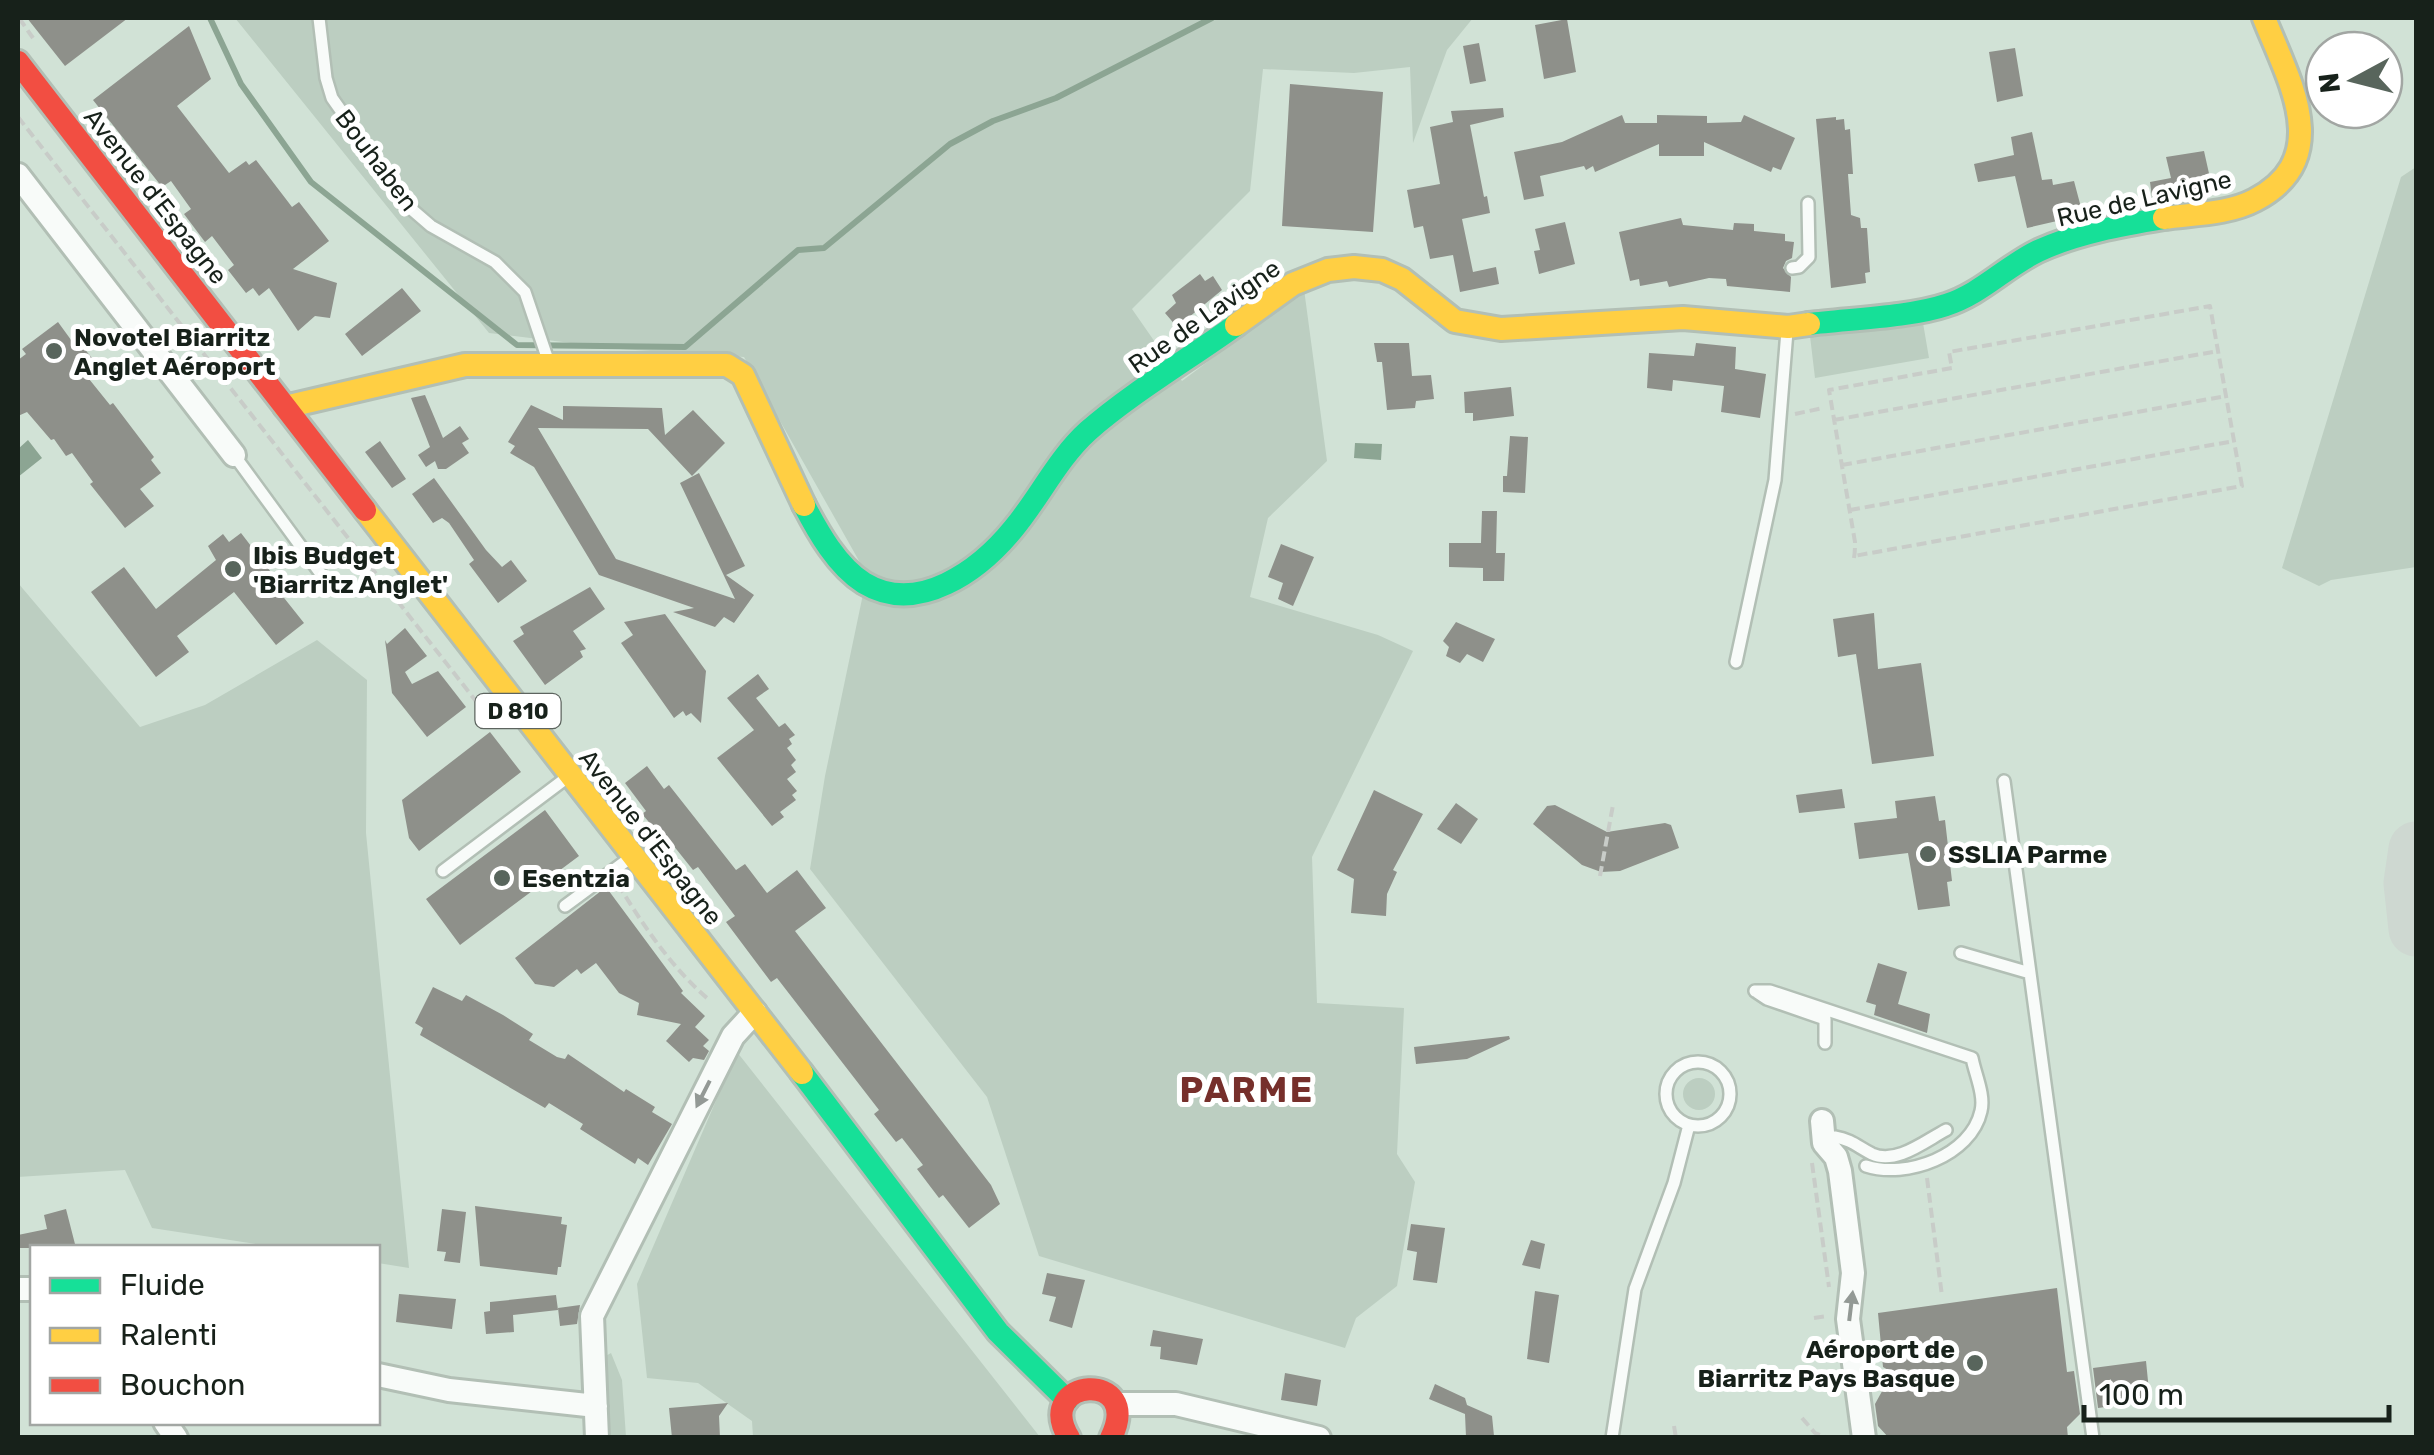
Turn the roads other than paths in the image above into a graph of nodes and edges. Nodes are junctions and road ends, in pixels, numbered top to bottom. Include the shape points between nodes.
1 (318, 18) edge
2 (2264, 18) edge
3 (18, 62) edge
4 (18, 175) edge
5 (1808, 203) dead end
6 (1792, 268) dead end
7 (1788, 327) junction
8 (549, 362) junction
9 (285, 407) junction
10 (234, 455) joint
11 (322, 574) dead end
12 (1736, 662) dead end
13 (569, 776) junction
14 (2004, 780) dead end
15 (631, 856) junction
16 (443, 872) dead end
17 (565, 906) dead end
18 (1962, 953) dead end
19 (2030, 973) junction
20 (755, 1012) junction
21 (1825, 1043) dead end
22 (1689, 1125) junction
23 (1829, 1129) joint
24 (1946, 1130) dead end
25 (1866, 1166) dead end
26 (380, 1375) edge
27 (1067, 1400) junction
28 (1116, 1404) junction
29 (596, 1406) junction
30 (597, 1438) edge
31 (1069, 1438) edge
32 (1111, 1438) edge
33 (1319, 1438) edge
34 (1612, 1438) edge
35 (1864, 1438) edge
36 (2093, 1438) edge

1 - 8 lane, Bouhaben via 332,98 382,174 431,226 494,262 526,292
2 - 7 street, Rue de Lavigne via 2303,132 2291,174 2254,201 2074,238 1942,307
3 - 9 street, Avenue d'Espagne / D 810
4 - 10 street
5 - 6 lane via 1809,257
7 - 8 street, Rue de Lavigne via 1682,318 1478,326 1455,321 1382,270 1328,270 1293,284 1087,432 994,552 966,574 905,595 860,580 819,533 743,375 727,365
7 - 12 lane via 1775,480
8 - 9 street, Rue de Lavigne via 465,365
9 - 13 street, Avenue d'Espagne / D 810
10 - 11 lane
13 - 15 street, Avenue d'Espagne / D 810
13 - 16 lane
14 - 19 lane
15 - 17 lane
15 - 20 street, Avenue d'Espagne / D 810
18 - 19 lane
19 - 36 lane
20 - 27 street, Avenue d'Espagne / D 810 via 998,1332
20 -> 29 street via 733,1036 592,1316
21 - 25 lane via 1825,1019 1756,992 1770,991 1972,1058 1982,1108 1973,1134 1903,1170
22 - 22 lane via 1715,1121 1730,1100 1724,1076 1705,1062 1680,1066 1668,1082 1670,1110
22 - 34 lane via 1635,1289
23 - 24 lane via 1874,1155 1893,1158
35 -> 23 street via 1848,1319 1853,1273 1836,1157 1824,1143
26 - 29 street
27 - 28 street via 1088,1387 1106,1392
27 - 31 street via 1061,1421
28 - 32 street via 1118,1427
28 - 33 street via 1176,1404
29 - 30 street

